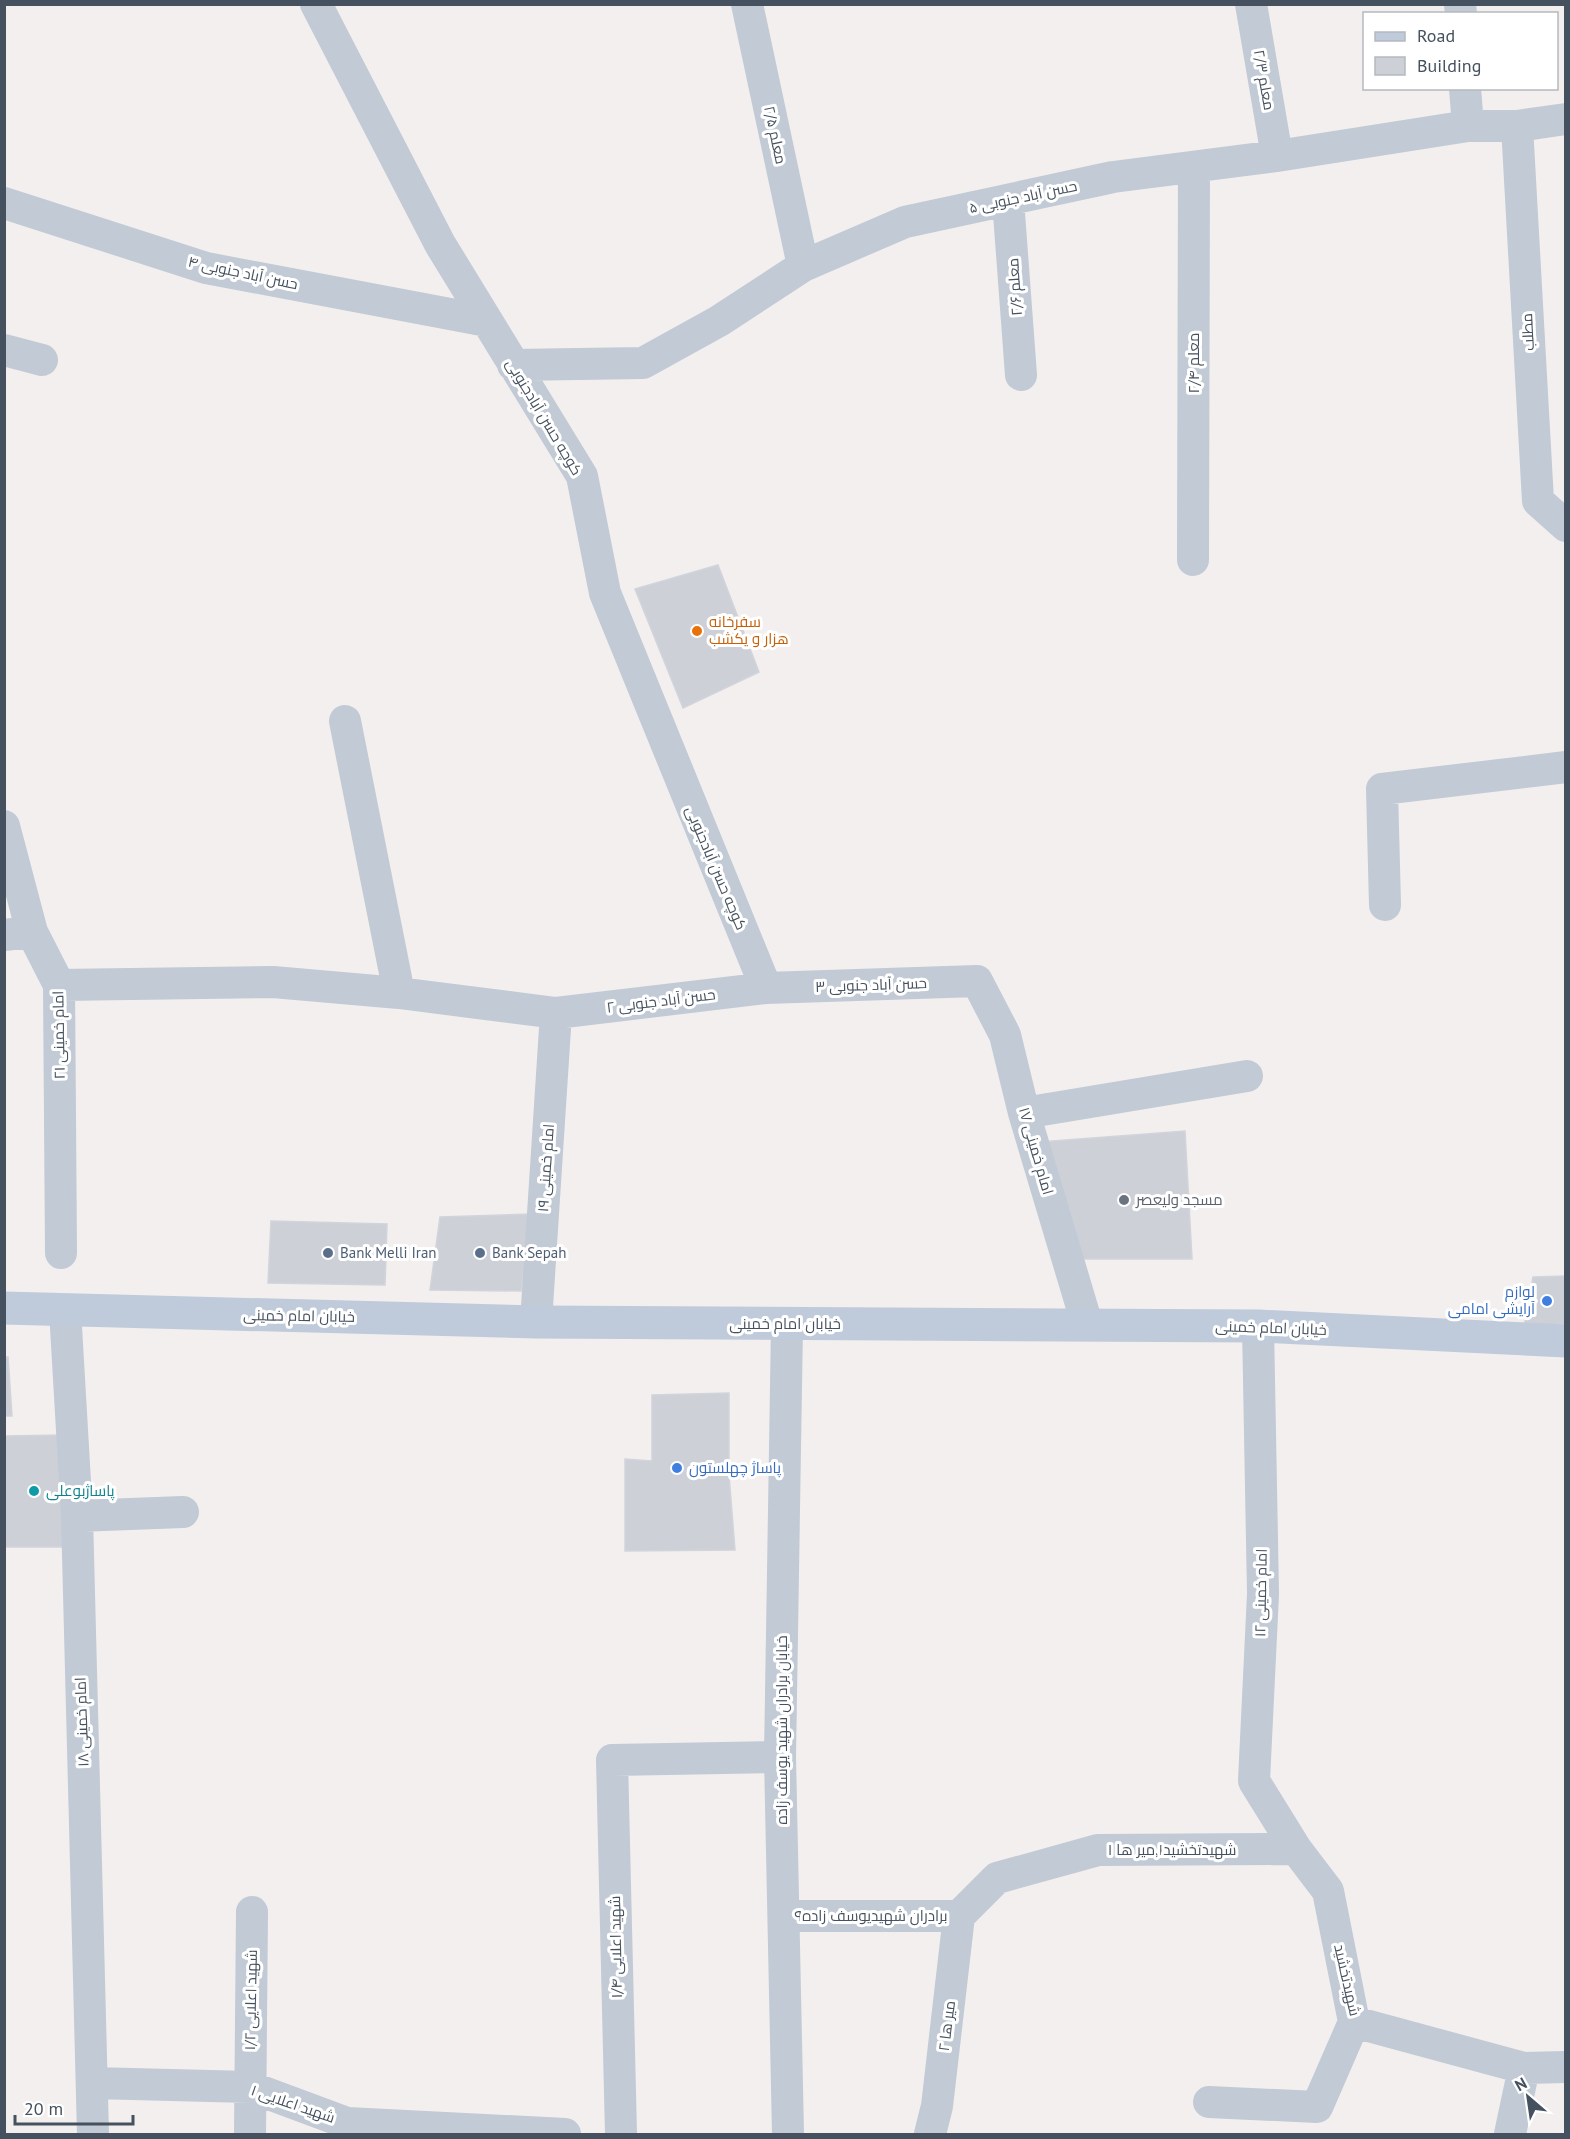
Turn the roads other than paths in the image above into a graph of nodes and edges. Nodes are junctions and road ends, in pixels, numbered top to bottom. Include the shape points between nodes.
1 (316, 4) edge
2 (747, 4) edge
3 (1251, 4) edge
4 (1465, 90) edge
5 (1566, 119) edge
6 (1468, 126) junction
7 (1517, 126) junction
8 (1277, 156) junction
9 (1194, 167) junction
10 (1008, 200) junction
11 (4, 202) edge
12 (803, 266) junction
13 (487, 321) junction
14 (4, 350) edge
15 (42, 360) dead end
16 (513, 364) junction
17 (1021, 375) dead end
18 (1566, 526) edge
19 (1193, 560) dead end
20 (345, 721) dead end
21 (1566, 767) edge
22 (4, 826) edge
23 (1384, 905) dead end
24 (18, 933) edge
25 (977, 981) joint
26 (59, 985) junction
27 (766, 988) junction
28 (399, 993) junction
29 (556, 1013) junction
30 (1247, 1076) dead end
31 (1024, 1113) junction
32 (61, 1253) dead end
33 (4, 1308) edge
34 (65, 1310) junction
35 (536, 1322) junction
36 (1088, 1324) junction
37 (787, 1325) junction
38 (1258, 1326) junction
39 (1566, 1341) edge
40 (183, 1512) dead end
41 (77, 1516) junction
42 (780, 1757) junction
43 (1296, 1849) junction
44 (252, 1912) dead end
45 (959, 1916) junction
46 (784, 1917) junction
47 (1354, 2022) junction
48 (1566, 2067) edge
49 (1524, 2068) junction
50 (92, 2083) junction
51 (250, 2087) junction
52 (1209, 2102) dead end
53 (93, 2134) edge
54 (250, 2134) edge
55 (565, 2134) edge
56 (621, 2134) edge
57 (788, 2134) edge
58 (930, 2134) edge
59 (1510, 2134) edge

1 - 13 street, کوچه حسن آبادجنوبی via 440,244
2 - 12 street, معلم ۲/۵
3 - 8 street, معلم ۲/۳
4 - 6 street
5 - 7 street, حسن آباد جنوبی ۵
6 - 7 street, حسن آباد جنوبی ۵
6 - 8 street, حسن آباد جنوبی ۵
7 - 18 street, مطلب via 1538,501
8 - 9 street, حسن آباد جنوبی ۵
9 - 10 street, حسن آباد جنوبی ۵ via 1113,177
9 - 19 street, معلم ۲/۴
10 - 12 street, حسن آباد جنوبی ۵ via 905,222
10 - 17 street, معلم ۲/۶
11 - 13 street, حسن آباد جنوبی ۴ via 206,268
12 - 16 street, حسن آباد جنوبی ۵ via 719,321 643,363
13 - 16 street, کوچه حسن آبادجنوبی
14 - 15 street
16 - 27 street, کوچه حسن آبادجنوبی via 582,476 605,593
20 - 28 street
21 - 23 street via 1382,789
22 - 24 street, امام خمینی ۲۱
24 - 26 street, امام خمینی ۲۱
25 - 27 street, حسن آباد جنوبی ۳
25 - 31 street, امام خمینی ۱۷ via 1005,1035
26 - 28 street, حسن آباد جنوبی ۲ via 273,982
26 - 32 street, امام خمینی ۲۱
27 - 29 street, حسن آباد جنوبی ۲
28 - 29 street, حسن آباد جنوبی ۲
29 - 35 street, امام خمینی ۱۹
30 - 31 street
31 - 36 street, امام خمینی ۱۷
33 - 34 main road, خیابان امام خمینی
34 - 35 main road, خیابان امام خمینی
34 - 41 street, امام خمینی ۱۸
35 - 37 main road, خیابان امام خمینی
36 - 37 main road, خیابان امام خمینی
36 - 38 main road, خیابان امام خمینی
37 - 42 street, خیابان برادران شهید یوسف زاده
38 - 39 main road, خیابان امام خمینی
38 - 43 street, امام خمینی ۱۲ via 1263,1594 1254,1780
40 - 41 street
41 - 50 street, امام خمینی ۱۸
42 - 46 street, خیابان برادران شهید یوسف زاده
42 - 56 street, شهید اعلایی ۱/۴ via 612,1760
43 - 45 street, شهیدتخشید۱,میر ها ۱ via 1098,1850 997,1878
43 - 47 street, شهیدتخشید via 1328,1891
44 - 51 street, شهید اعلایی ۱/۲
45 - 46 street, برادران شهیدیوسف زاده۹
45 - 58 street, میر ها ۲ via 937,2106
46 - 57 street, خیابان برادران شهید یوسف زاده
47 - 49 street, شهیدتخشید
47 - 52 street via 1317,2107
48 - 49 street, شهیدتخشید
49 - 59 street
50 - 51 street, شهید اعلایی ۱
50 - 53 street, امام خمینی ۱۸
51 - 54 street, شهید اعلایی ۱/۲
51 - 55 street, شهید اعلایی ۱ via 347,2123

